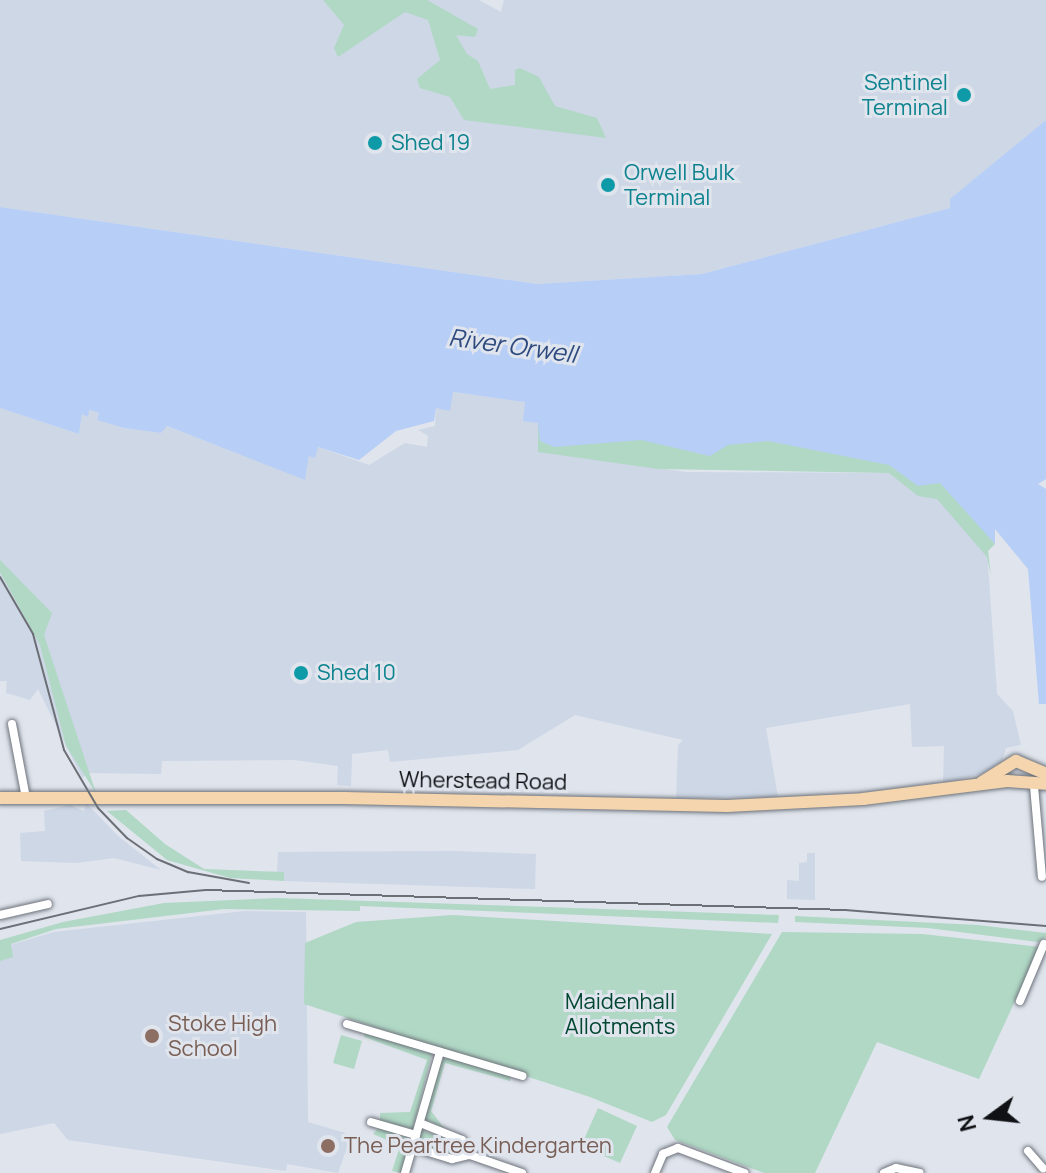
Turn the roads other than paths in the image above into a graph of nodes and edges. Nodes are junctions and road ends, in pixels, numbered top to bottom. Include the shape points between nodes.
1 (12, 724) dead end
2 (1009, 764) junction
3 (1046, 774) edge
4 (1034, 784) edge
5 (965, 789) junction
6 (0, 798) edge
7 (26, 798) junction
8 (1044, 877) edge
9 (1031, 878) dead end
10 (48, 904) dead end
11 (0, 915) edge
12 (1044, 944) dead end
13 (1020, 1001) dead end
14 (347, 1024) dead end
15 (440, 1052) junction
16 (522, 1076) dead end
17 (371, 1122) dead end
18 (420, 1123) junction
19 (416, 1135) junction
20 (412, 1147) junction
21 (1028, 1151) dead end
22 (470, 1155) junction
23 (1043, 1171) edge
24 (405, 1173) edge
25 (522, 1173) edge
26 (655, 1173) edge
27 (744, 1173) edge
28 (884, 1173) edge
29 (919, 1173) edge

1 - 7 street via 17,728
2 - 3 main road via 1019,761
2 - 4 main road
2 - 5 main road, Wherstead Road
4 - 5 main road, Wherstead Road
4 - 8 street
5 - 7 main road, Wherstead Road via 727,806
6 - 7 main road, Wherstead Road
8 - 9 street
10 - 11 street
12 - 13 street
14 - 15 street
15 - 16 street
15 - 18 street
17 - 19 street
18 - 19 street
18 - 22 street via 462,1140
19 - 20 street
20 - 22 street via 452,1159
20 - 24 street
21 - 23 street
22 - 25 street
26 - 27 street via 669,1149
28 - 29 street via 896,1168

